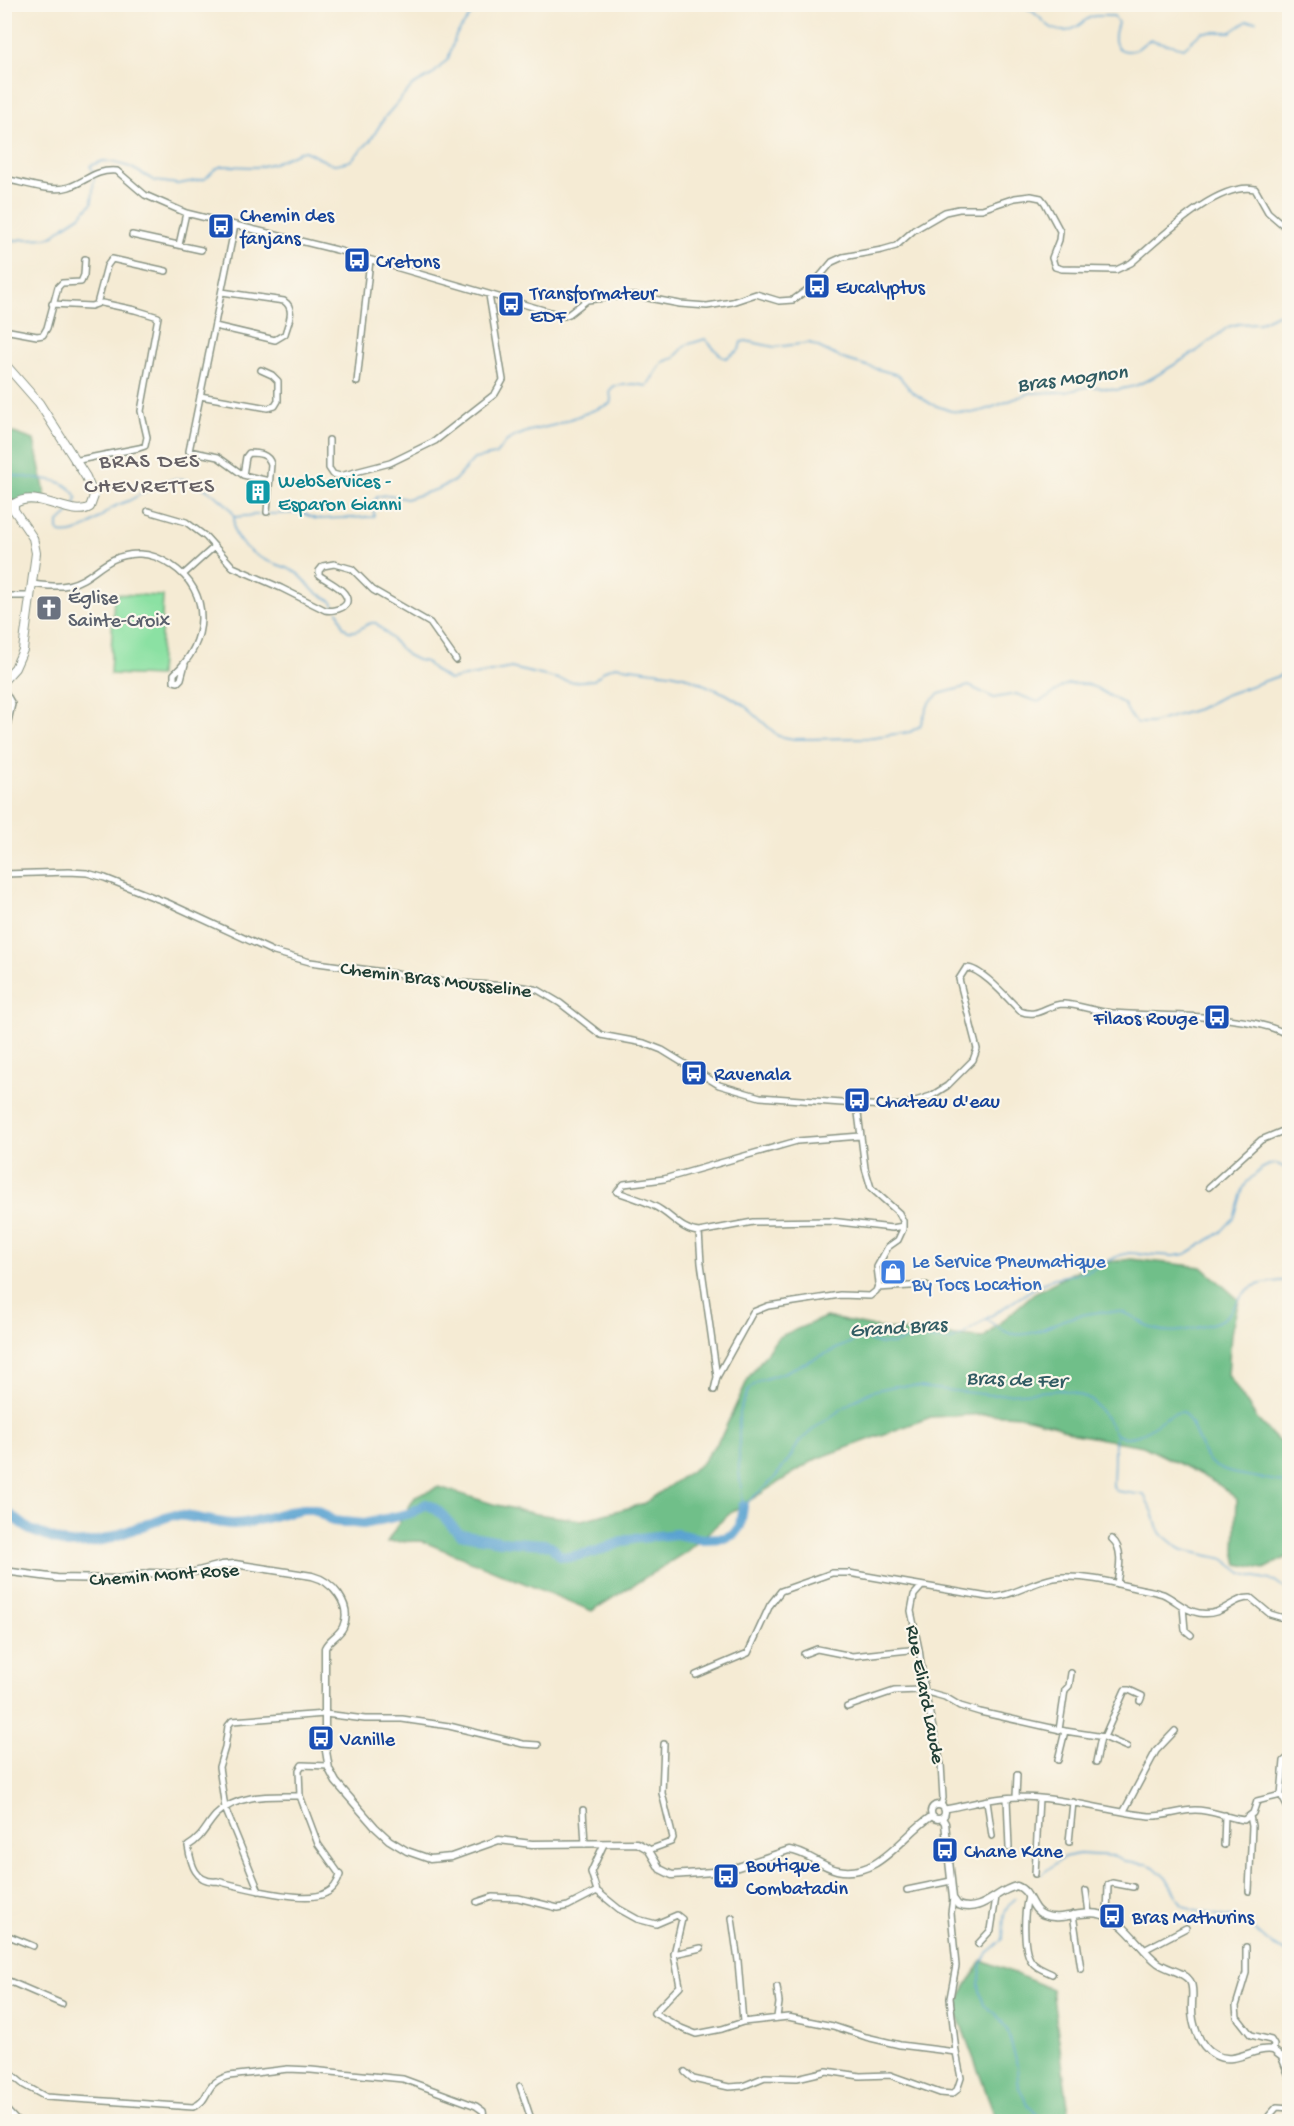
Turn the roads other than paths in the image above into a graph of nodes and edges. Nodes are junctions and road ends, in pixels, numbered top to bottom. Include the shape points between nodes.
1 (4, 178) edge
2 (186, 213) junction
3 (235, 225) junction
4 (1290, 231) edge
5 (132, 235) dead end
6 (179, 245) junction
7 (201, 250) dead end
8 (85, 259) dead end
9 (370, 260) junction
10 (166, 271) dead end
11 (222, 292) junction
12 (489, 295) junction
13 (102, 303) dead end
14 (52, 304) junction
15 (215, 326) junction
16 (4, 330) edge
17 (4, 363) edge
18 (261, 370) dead end
19 (357, 382) dead end
20 (200, 396) junction
21 (329, 440) dead end
22 (74, 461) junction
23 (243, 475) junction
24 (269, 481) junction
25 (20, 500) junction
26 (4, 504) edge
27 (148, 511) dead end
28 (267, 512) dead end
29 (214, 547) junction
30 (184, 574) junction
31 (31, 584) junction
32 (4, 596) edge
33 (29, 597) junction
34 (456, 660) dead end
35 (185, 664) dead end
36 (4, 668) edge
37 (15, 669) junction
38 (4, 680) edge
39 (4, 690) edge
40 (4, 739) edge
41 (4, 874) edge
42 (1290, 1036) edge
43 (857, 1105) junction
44 (1290, 1128) edge
45 (861, 1136) junction
46 (1209, 1187) dead end
47 (903, 1226) junction
48 (699, 1232) junction
49 (926, 1285) dead end
50 (877, 1288) junction
51 (717, 1377) junction
52 (714, 1390) dead end
53 (1112, 1539) dead end
54 (4, 1571) edge
55 (1117, 1584) junction
56 (922, 1586) junction
57 (1183, 1607) junction
58 (1290, 1620) edge
59 (1191, 1635) dead end
60 (920, 1649) junction
61 (804, 1654) dead end
62 (1071, 1673) dead end
63 (696, 1675) dead end
64 (925, 1692) junction
65 (1142, 1696) dead end
66 (847, 1707) dead end
67 (325, 1714) junction
68 (1062, 1731) junction
69 (1175, 1731) dead end
70 (1103, 1737) junction
71 (664, 1744) dead end
72 (537, 1745) dead end
73 (1127, 1747) dead end
74 (1290, 1756) edge
75 (1058, 1760) dead end
76 (1096, 1762) dead end
77 (328, 1766) junction
78 (1017, 1775) dead end
79 (1281, 1795) junction
80 (300, 1796) junction
81 (1016, 1797) junction
82 (1007, 1798) junction
83 (1039, 1798) junction
84 (987, 1801) junction
85 (1073, 1802) junction
86 (943, 1807) junction
87 (225, 1808) junction
88 (583, 1810) dead end
89 (1124, 1811) junction
90 (1290, 1812) edge
91 (1225, 1815) junction
92 (932, 1816) junction
93 (1250, 1816) junction
94 (942, 1818) junction
95 (992, 1836) dead end
96 (1069, 1842) dead end
97 (585, 1844) junction
98 (604, 1844) junction
99 (1224, 1845) dead end
100 (1009, 1848) dead end
101 (649, 1850) junction
102 (1035, 1874) dead end
103 (951, 1881) junction
104 (1132, 1887) dead end
105 (907, 1890) dead end
106 (259, 1891) junction
107 (597, 1891) junction
108 (1086, 1891) dead end
109 (1249, 1891) dead end
110 (996, 1897) junction
111 (1028, 1897) junction
112 (953, 1898) junction
113 (477, 1902) dead end
114 (1089, 1913) junction
115 (1073, 1914) junction
116 (1107, 1916) junction
117 (732, 1918) dead end
118 (1186, 1928) dead end
119 (4, 1934) edge
120 (978, 1944) dead end
121 (33, 1946) dead end
122 (1246, 1947) dead end
123 (701, 1948) dead end
124 (1144, 1950) junction
125 (674, 1954) junction
126 (1081, 1969) dead end
127 (1052, 1974) dead end
128 (4, 1979) edge
129 (777, 1987) dead end
130 (62, 2004) dead end
131 (777, 2017) junction
132 (743, 2022) junction
133 (1273, 2050) junction
134 (956, 2052) junction
135 (4, 2068) edge
136 (685, 2072) dead end
137 (1290, 2077) edge
138 (520, 2086) dead end
139 (4, 2108) edge
140 (1290, 2108) edge
141 (17, 2121) edge
142 (485, 2121) edge
143 (532, 2121) edge
144 (1267, 2121) edge

1 - 2 street via 58,188 69,187 90,175 117,171 146,195
2 - 3 street
2 - 6 street
3 - 9 street
3 - 11 street
4 - 12 street via 1268,212 1255,189 1246,188 1208,200 1121,269 1062,269 1055,267 1052,258 1060,234 1057,224 1046,203 1031,196 982,209 945,212 896,246 832,262 811,287 786,302 756,294 707,306 638,296 613,297 587,300 564,315
5 - 6 street
6 - 7 street
8 - 14 street via 81,282 60,284
9 - 12 street
9 - 19 street
10 - 14 street via 112,259 97,304
11 - 15 street
11 - 15 street via 284,301 291,309 285,334 275,340
12 - 21 street via 503,380 485,404 435,441 390,463 340,476 329,468
13 - 22 street via 158,317 141,411 147,437 145,446
14 - 16 street via 47,328 41,336
15 - 20 street
17 - 22 main road via 39,403
18 - 20 street via 278,381 275,406
20 - 23 street via 189,451 218,457
22 - 25 main road via 94,496 88,509
23 - 24 street
23 - 24 street via 248,454 264,455 271,464
24 - 28 street
25 - 26 street
25 - 31 main road via 14,507 36,546
27 - 29 street via 186,522
29 - 30 street
29 - 34 street via 237,569 332,612 343,608 347,598 319,571 334,564 347,567 373,590 430,623
30 - 31 street via 161,559 136,554 114,558 83,580 68,585
30 - 35 street via 202,617 200,636
31 - 33 main road
32 - 33 street
33 - 37 main road via 23,650
36 - 37 street
37 - 38 main road
39 - 40 street via 12,704
41 - 43 street, Chemin Bras Mousseline via 69,872 105,878 274,951 310,962 445,982 538,990 560,1002 601,1035 653,1046 719,1085 760,1097
42 - 43 street, Chemin Bras Mousseline via 1277,1029 1228,1020 1091,1011 1066,1004 1027,1014 982,974 966,968 959,979 976,1041 973,1060 932,1096 903,1104
43 - 45 street
44 - 46 street via 1261,1140
45 - 47 street via 872,1188 899,1213
45 - 48 street via 797,1141 664,1179 624,1184 617,1192 653,1205 687,1230
47 - 48 street via 830,1221 753,1222
47 - 50 street via 898,1239 881,1257
48 - 51 street
49 - 50 street
50 - 51 street via 870,1296 840,1295 768,1306 753,1312
51 - 52 street
53 - 55 street via 1119,1554
54 - 67 street, Chemin Mont Rose via 57,1578 121,1579 150,1573 186,1574 235,1564 322,1579 341,1599 345,1620 325,1648
55 - 56 street via 1062,1577 1037,1581 994,1597
55 - 57 street via 1159,1593
56 - 60 street, Rue Eliard Laude via 911,1602
56 - 63 street via 842,1572 787,1587 770,1605 748,1653
57 - 58 street via 1212,1614 1251,1598 1270,1614
57 - 59 street via 1185,1630
60 - 61 street via 852,1656 817,1649
60 - 64 street, Rue Eliard Laude
62 - 68 street via 1065,1690
64 - 66 street via 894,1691
64 - 68 street via 980,1712
64 - 86 street, Rue Eliard Laude via 941,1764
65 - 70 street via 1125,1690
67 - 72 street via 402,1719
67 - 77 street, Chemin Mont Rose
67 - 87 street via 230,1723 219,1767
68 - 70 street
68 - 75 street
69 - 89 street via 1156,1751
70 - 73 street
70 - 76 street
71 - 101 street via 662,1793 673,1838
74 - 79 street via 1284,1761
77 - 80 street via 302,1764
77 - 97 street, Chemin Mont Rose via 336,1782 375,1827 416,1856 443,1859 499,1840
78 - 81 street
79 - 90 street
79 - 93 street via 1257,1801
80 - 87 street via 254,1797
80 - 106 street via 318,1844 340,1878 332,1890 314,1897
81 - 82 street
81 - 83 street
82 - 84 street
82 - 100 street
83 - 85 street
83 - 102 street
84 - 86 street
84 - 95 street
85 - 89 street
85 - 96 street
86 - 92 street via 934,1805
86 - 94 street
87 - 106 street
87 - 106 street via 201,1837 188,1846 194,1869 205,1881
88 - 97 street
89 - 91 street via 1159,1816 1195,1810
91 - 93 street via 1244,1820
91 - 99 street
92 - 94 street
92 - 101 street via 881,1860 844,1871 789,1850 726,1871 672,1875 660,1869
93 - 109 street
94 - 103 street
97 - 98 street, Chemin Mont Rose
98 - 101 street, Chemin Mont Rose via 637,1843
98 - 107 street via 591,1872
103 - 105 street
103 - 112 street
104 - 116 street via 1108,1885
107 - 113 street via 558,1908 518,1898 492,1897
107 - 125 street via 619,1909 646,1923 681,1917
108 - 114 street
110 - 111 street via 1017,1886
110 - 112 street via 982,1905 965,1907 957,1905
110 - 120 street via 991,1930
111 - 115 street via 1043,1915
111 - 127 street via 1024,1927 1030,1958 1033,1964
112 - 134 street via 956,1966 950,1998
114 - 115 street
114 - 116 street
115 - 126 street
116 - 124 street
117 - 132 street
118 - 124 street
119 - 121 street
122 - 133 street via 1246,1973 1236,2006 1237,2017 1251,2035 1271,2040
123 - 125 street
124 - 133 street via 1161,1965 1189,1979 1194,2028 1213,2054 1229,2059
125 - 132 street via 679,1989 654,2013 696,2034
128 - 130 street
129 - 131 street
131 - 132 street
131 - 134 street via 797,2018 900,2045
133 - 137 street via 1282,2057
134 - 136 street via 961,2078 957,2090 947,2094 881,2074 860,2076 824,2071 797,2078 765,2077 729,2088 693,2079
135 - 142 street via 33,2092 46,2097 193,2107 201,2104 215,2082 241,2074 288,2069 389,2078 416,2083 476,2106 483,2111
138 - 143 street
139 - 141 street
140 - 144 street via 1277,2107

